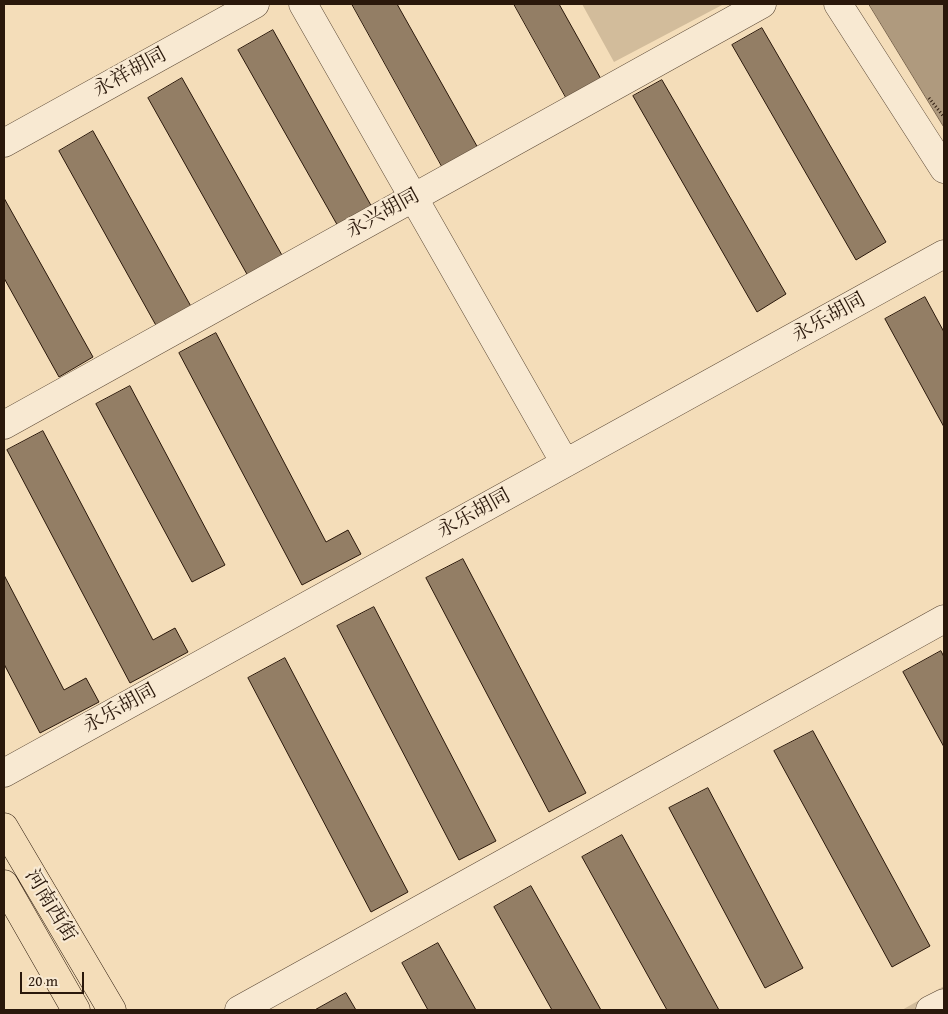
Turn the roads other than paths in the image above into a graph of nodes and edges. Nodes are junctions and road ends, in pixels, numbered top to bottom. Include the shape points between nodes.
1 (255, 4) edge
2 (303, 4) edge
3 (762, 4) edge
4 (838, 4) edge
5 (4, 143) edge
6 (944, 168) edge
7 (413, 197) junction
8 (944, 254) edge
9 (4, 425) edge
10 (565, 463) junction
11 (944, 619) edge
12 (4, 773) edge
13 (4, 827) edge
14 (4, 884) edge
15 (944, 1003) edge
16 (76, 1010) edge
17 (112, 1010) edge
18 (239, 1010) edge
19 (930, 1010) edge

1 - 5 street, 永祥胡同
2 - 7 street
3 - 7 street, 永兴胡同
4 - 6 street
7 - 9 street, 永兴胡同
7 - 10 street
8 - 10 street, 永乐胡同
10 - 12 street, 永乐胡同
11 - 18 street
13 - 17 main road, 河南西街
14 - 16 main road, 河南西街
15 - 19 street

